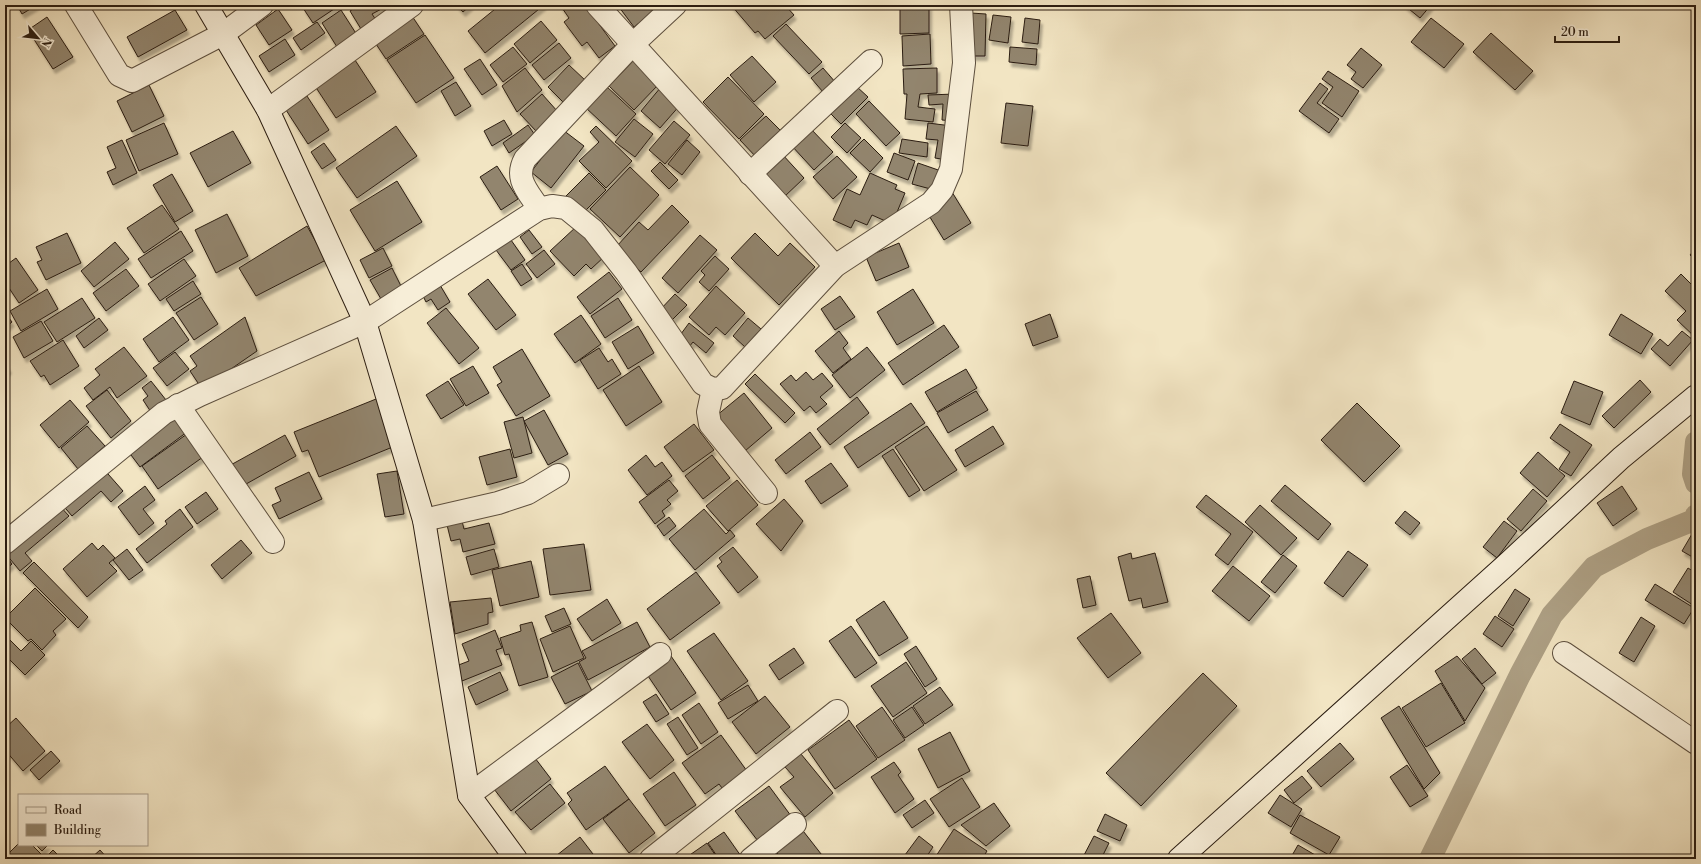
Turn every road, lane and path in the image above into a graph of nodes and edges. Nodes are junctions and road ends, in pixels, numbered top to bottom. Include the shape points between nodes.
1 (76, 5) edge
2 (206, 5) edge
3 (262, 5) edge
4 (412, 5) edge
5 (597, 5) edge
6 (675, 5) edge
7 (960, 5) edge
8 (223, 34) junction
9 (632, 45) junction
10 (871, 61) dead end
11 (268, 110) junction
12 (750, 174) junction
13 (539, 209) junction
14 (835, 266) junction
15 (365, 322) junction
16 (713, 389) junction
17 (1696, 396) edge
18 (178, 406) junction
19 (558, 475) dead end
20 (766, 493) dead end
21 (424, 520) junction
22 (273, 542) dead end
23 (5, 543) edge
24 (1564, 653) dead end
25 (660, 654) dead end
26 (837, 711) dead end
27 (1696, 743) edge
28 (469, 795) junction
29 (795, 824) dead end
30 (516, 859) edge
31 (652, 859) edge
32 (750, 859) edge
33 (1179, 859) edge

1 - 8 street via 119,75 132,81
2 - 8 street
3 - 8 street
4 - 11 street
5 - 9 street
6 - 9 street
7 - 14 street via 964,63 948,180 931,203
8 - 11 street
9 - 12 street
9 - 13 street via 525,159 520,168 520,178
10 - 12 street
11 - 15 street
12 - 14 street
13 - 15 street
13 - 16 street via 552,206 566,208 593,230 626,272 703,384
14 - 16 street via 731,380 722,388
15 - 18 street
15 - 21 street
16 - 20 street via 708,412 710,424
17 - 33 street via 1620,458 1500,570
18 - 22 street
18 - 23 street via 158,418
19 - 21 street via 528,493 498,503
21 - 28 street
24 - 27 street
25 - 28 street
26 - 31 street
28 - 30 street
29 - 32 street

